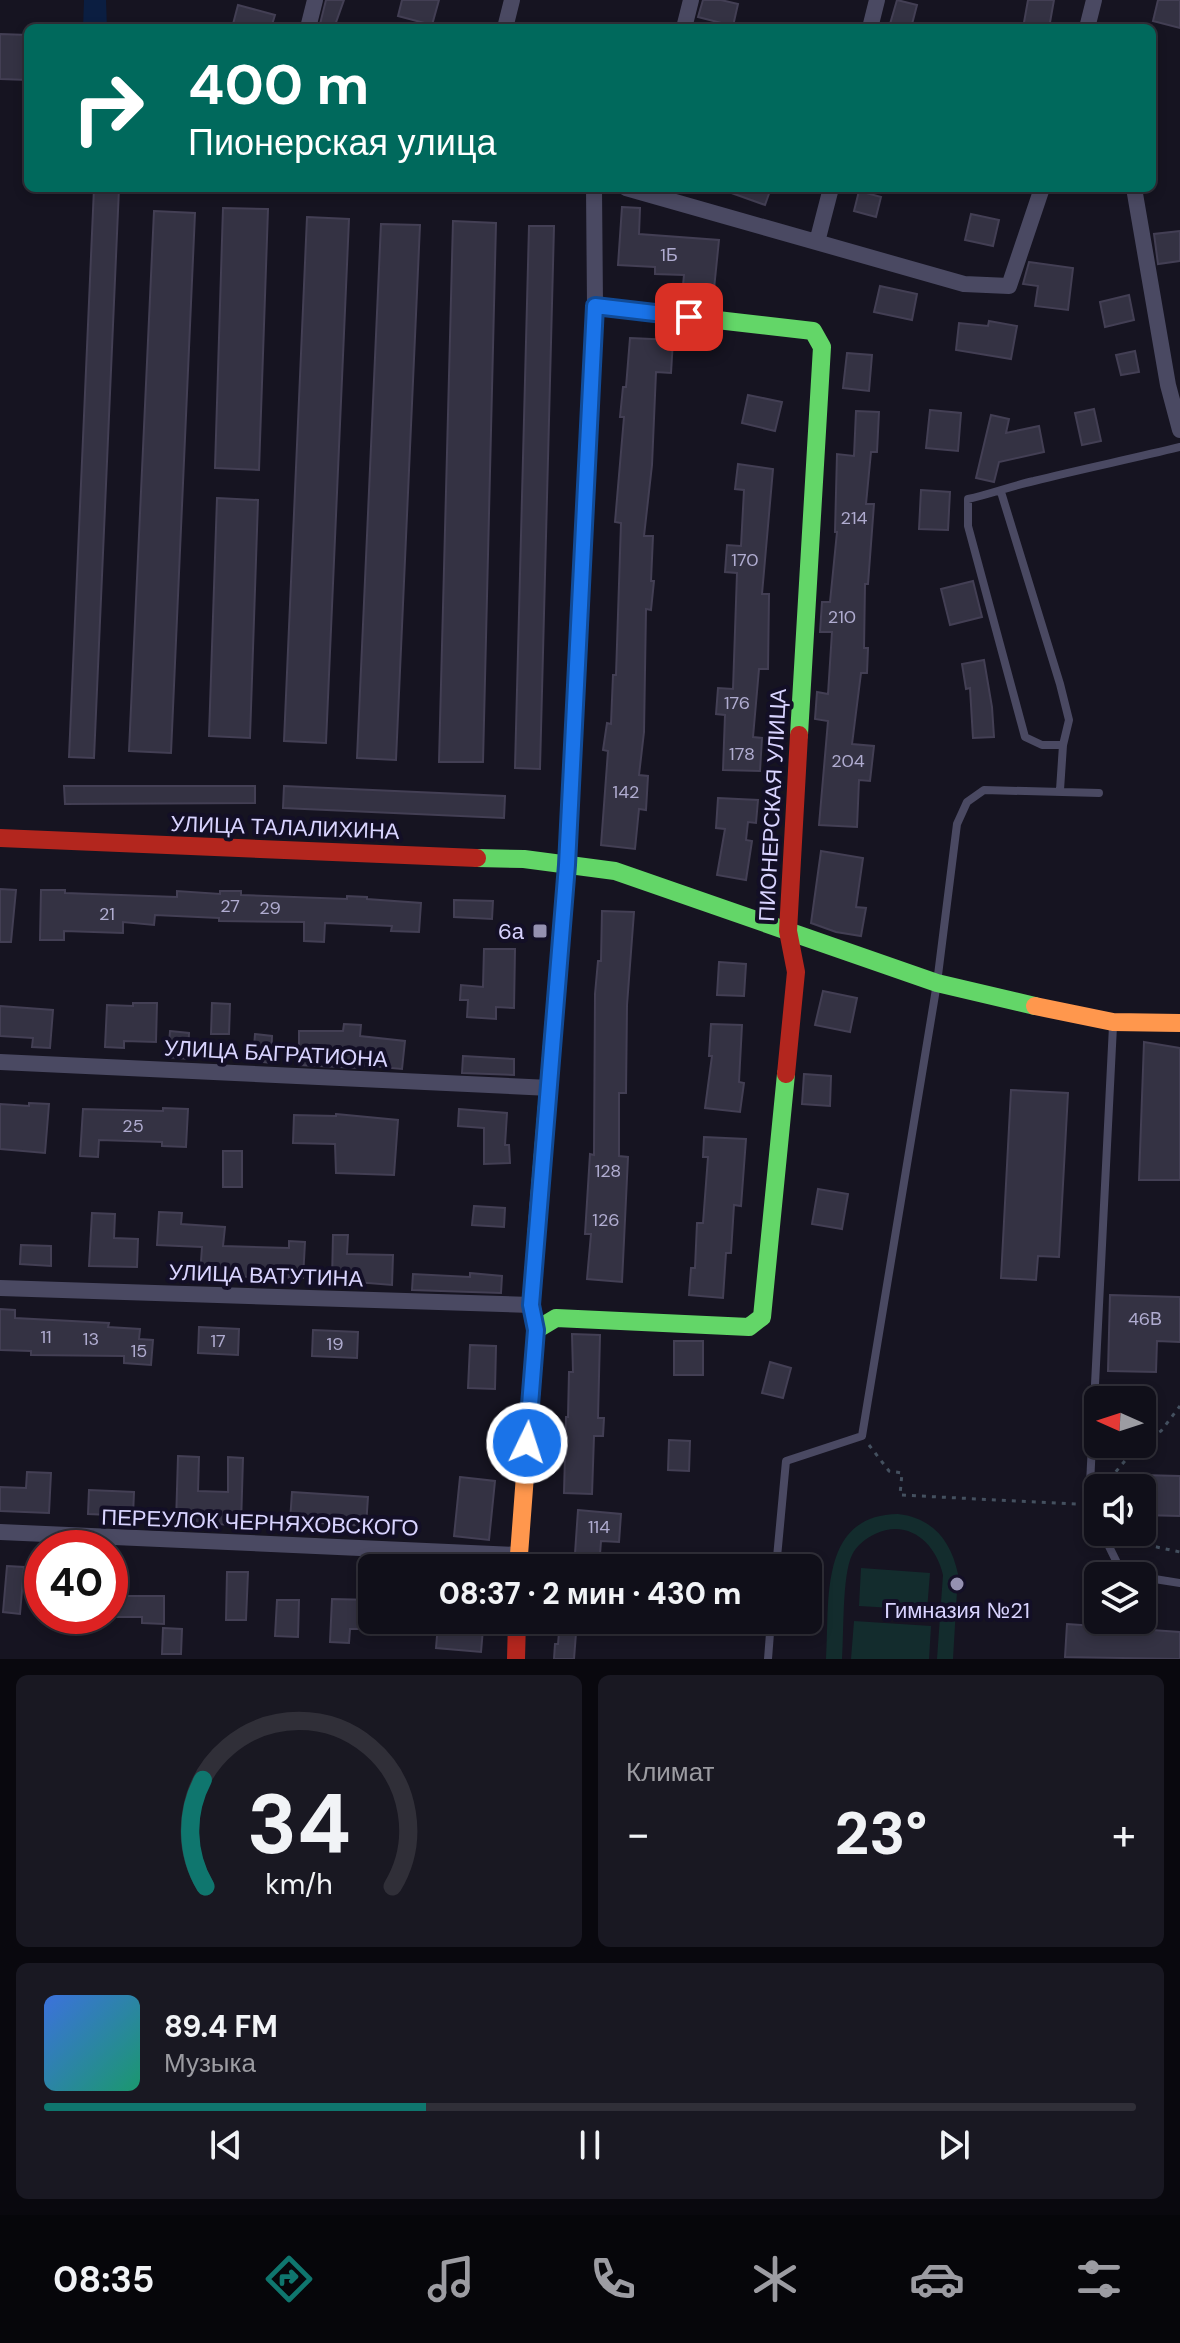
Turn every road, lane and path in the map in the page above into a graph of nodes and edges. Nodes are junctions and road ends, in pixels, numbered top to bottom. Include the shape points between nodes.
1 (315, 0) edge
2 (512, 0) edge
3 (691, 0) edge
4 (877, 0) edge
5 (1094, 0) edge
6 (309, 24) edge
7 (506, 24) edge
8 (685, 24) edge
9 (871, 24) edge
10 (1088, 24) edge
11 (594, 192) edge
12 (646, 192) edge
13 (830, 192) edge
14 (1041, 192) edge
15 (1135, 192) edge
16 (817, 242) junction
17 (595, 306) junction
18 (1180, 430) edge
19 (1180, 447) edge
20 (1001, 492) junction
21 (1063, 745) junction
22 (1060, 790) junction
23 (1099, 793) dead end
24 (0, 838) edge
25 (567, 865) junction
26 (788, 931) junction
27 (937, 983) junction
28 (1113, 1022) junction
29 (1180, 1023) edge
30 (0, 1062) edge
31 (550, 1088) junction
32 (0, 1288) edge
33 (531, 1305) junction
34 (536, 1330) junction
35 (1180, 1406) edge
36 (1156, 1434) edge
37 (862, 1436) junction
38 (1127, 1458) edge
39 (1090, 1474) edge
40 (1114, 1474) edge
41 (1084, 1504) edge
42 (0, 1532) edge
43 (1152, 1546) edge
44 (1180, 1552) edge
45 (393, 1554) edge
46 (519, 1554) edge
47 (777, 1554) edge
48 (1156, 1579) edge
49 (1180, 1583) edge
50 (517, 1634) edge
51 (770, 1634) edge
52 (516, 1659) edge
53 (768, 1659) edge

1 - 6 street
2 - 7 street
3 - 8 street
4 - 9 street
5 - 10 street
11 - 17 street
12 - 16 street
13 - 16 street
14 - 16 street via 1009,286 964,284
15 - 18 street
17 - 25 street
17 - 26 street, ПИОНЕРСКАЯ УЛИЦА via 813,331 822,347
19 - 20 lane
20 - 21 lane via 1069,720
20 - 21 lane via 968,499 968,526 1025,737 1042,745
21 - 22 lane
22 - 23 lane
22 - 27 lane via 984,790 967,802 957,824
24 - 25 street, УЛИЦА ТАЛАЛИХИНА
25 - 26 street, УЛИЦА ТАЛАЛИХИНА via 615,871
25 - 31 street
26 - 27 street, УЛИЦА ТАЛАЛИХИНА
26 - 34 street, ПИОНЕРСКАЯ УЛИЦА via 796,972 762,1317 749,1327 556,1318
27 - 28 street, УЛИЦА ТАЛАЛИХИНА
27 - 37 lane
28 - 29 street, УЛИЦА ТАЛАЛИХИНА
28 - 39 lane
30 - 31 street, УЛИЦА БАГРАТИОНА
31 - 33 street
32 - 33 street, УЛИЦА ВАТУТИНА
33 - 34 street
34 - 46 street
35 - 36 path
37 - 41 path via 889,1471 902,1473 900,1495
37 - 47 lane via 786,1461
38 - 40 path
42 - 45 street, ПЕРЕУЛОК ЧЕРНЯХОВСКОГО
43 - 44 path
48 - 49 lane
50 - 52 street
51 - 53 lane

